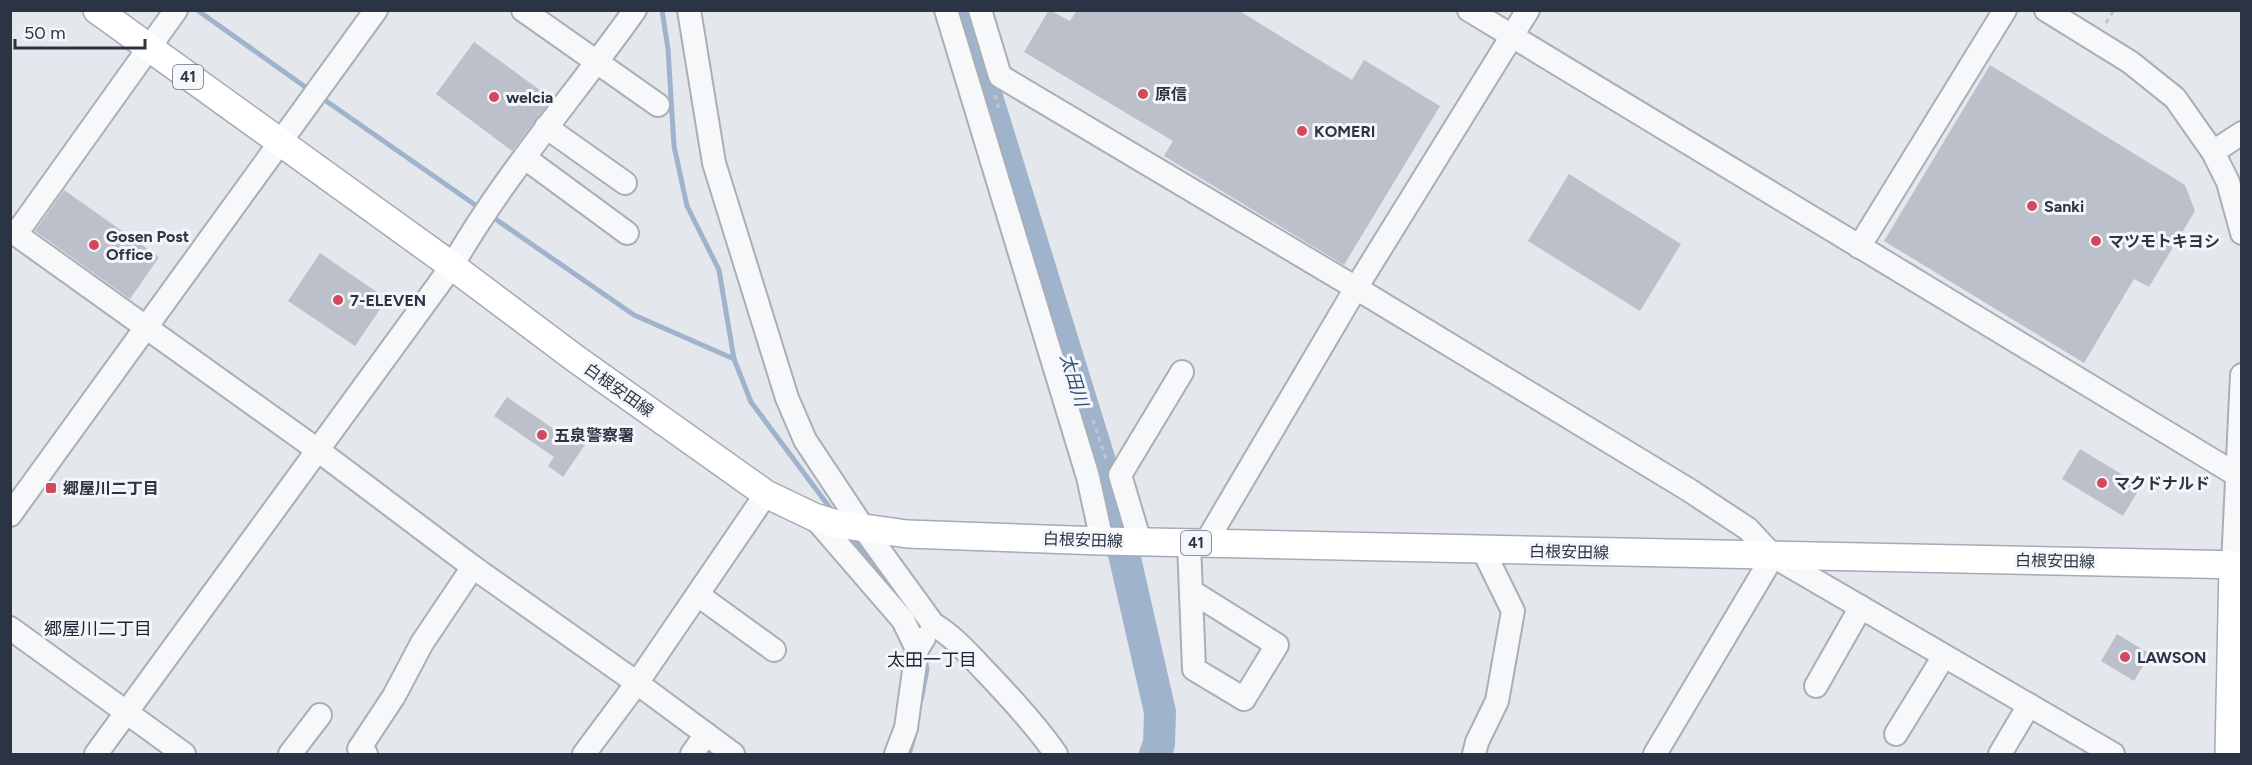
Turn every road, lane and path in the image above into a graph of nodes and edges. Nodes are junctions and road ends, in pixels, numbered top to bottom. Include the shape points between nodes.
1 (97, 10) edge
2 (176, 10) edge
3 (376, 10) edge
4 (523, 10) edge
5 (635, 10) edge
6 (689, 10) edge
7 (946, 10) edge
8 (980, 10) edge
9 (1469, 10) edge
10 (1528, 10) edge
11 (2005, 10) edge
12 (2046, 10) edge
13 (1511, 37) junction
14 (148, 48) junction
15 (597, 64) junction
16 (992, 86) dead end
17 (658, 105) dead end
18 (1001, 118) dead end
19 (546, 127) junction
20 (2241, 133) edge
21 (280, 143) junction
22 (2213, 152) junction
23 (525, 158) junction
24 (625, 183) dead end
25 (13, 232) edge
26 (627, 233) dead end
27 (2241, 233) edge
28 (1859, 247) junction
29 (452, 266) junction
30 (1356, 288) junction
31 (146, 326) junction
32 (1182, 372) dead end
33 (2241, 375) edge
34 (1091, 412) dead end
35 (319, 451) junction
36 (1108, 466) dead end
37 (2237, 475) junction
38 (766, 494) junction
39 (2238, 513) edge
40 (10, 515) edge
41 (814, 517) junction
42 (864, 529) junction
43 (1102, 541) junction
44 (1140, 542) junction
45 (1197, 543) junction
46 (1483, 550) junction
47 (1773, 556) junction
48 (2237, 565) edge
49 (473, 567) junction
50 (1191, 591) junction
51 (698, 595) junction
52 (1861, 608) junction
53 (933, 624) junction
54 (10, 628) edge
55 (917, 649) junction
56 (774, 650) dead end
57 (1944, 656) junction
58 (637, 683) junction
59 (1816, 686) dead end
60 (2029, 705) junction
61 (126, 713) junction
62 (320, 715) dead end
63 (2235, 718) edge
64 (706, 734) junction
65 (1896, 734) dead end
66 (96, 754) edge
67 (184, 754) edge
68 (290, 754) edge
69 (366, 754) edge
70 (584, 754) edge
71 (692, 754) edge
72 (733, 754) edge
73 (896, 754) edge
74 (1056, 754) edge
75 (1474, 754) edge
76 (1655, 754) edge
77 (2000, 754) edge
78 (2113, 754) edge
79 (2229, 754) edge

1 - 14 main road, 白根安田線 / 41
2 - 14 street
3 - 21 street
4 - 15 street
5 - 15 street
6 - 42 street via 714,163 788,398 805,440
7 - 43 street via 1088,477
8 - 30 street via 1000,76
9 - 13 street
10 - 13 street
11 - 28 street
12 - 22 street via 2130,62 2175,98
13 - 28 street
13 - 30 street
14 - 21 main road, 白根安田線 / 41
14 - 25 street
15 - 17 street
15 - 19 street
16 - 18 path
19 - 23 street
19 - 24 street
20 - 22 street
21 - 29 main road, 白根安田線 / 41
21 - 31 street
22 - 27 street via 2228,182
23 - 26 street
23 - 29 street
25 - 31 street
28 - 37 street
29 - 35 street
29 - 38 main road, 白根安田線 / 41
30 - 45 street
30 - 47 street via 1689,490 1748,529
31 - 35 street
31 - 40 street
32 - 44 street via 1120,475
33 - 37 street
34 - 36 path
35 - 49 street
35 - 61 street
37 - 39 street
38 - 41 main road, 白根安田線 / 41
38 - 51 street
39 - 48 street
41 - 42 main road, 白根安田線 / 41
41 - 55 street via 903,620
42 - 43 main road, 白根安田線 / 41
42 - 53 street
43 - 44 main road, 白根安田線 / 41
44 - 45 main road, 白根安田線 / 41
45 - 46 main road, 白根安田線 / 41
45 - 50 street
46 - 47 main road, 白根安田線 / 41
46 - 75 street via 1514,611 1497,701
47 - 48 main road, 白根安田線 / 41
47 - 52 street
47 - 76 street
48 - 63 main road
49 - 58 street
49 - 69 street via 359,749
50 - 50 street via 1194,669 1244,699 1277,645
51 - 56 street
51 - 58 street
52 - 57 street
52 - 59 street
53 - 55 street
53 - 74 street via 949,634 998,685
54 - 61 street
55 - 73 street via 906,728
57 - 60 street
57 - 65 street
58 - 64 street
58 - 70 street
60 - 77 street
60 - 78 street
61 - 66 street
61 - 67 street
62 - 68 street
63 - 79 main road
64 - 71 street
64 - 72 street

